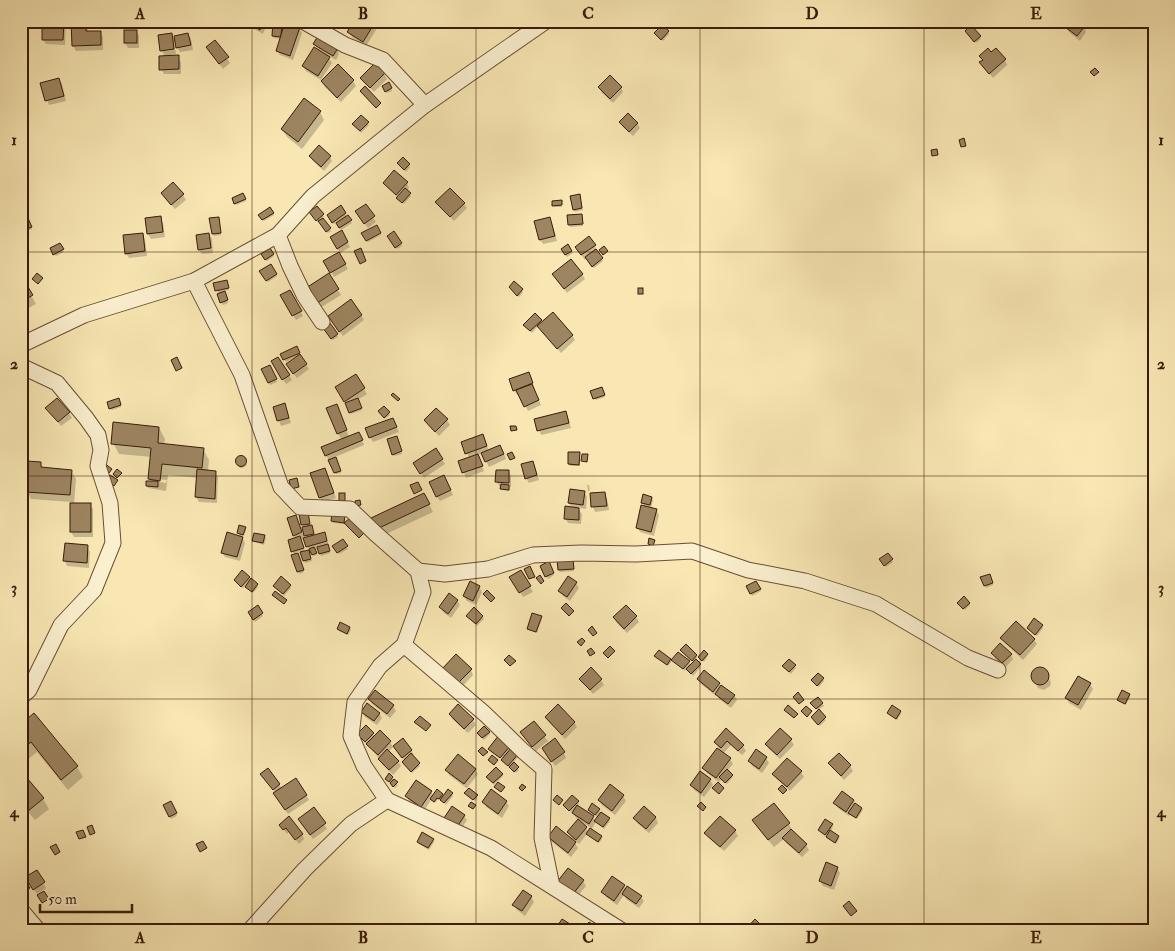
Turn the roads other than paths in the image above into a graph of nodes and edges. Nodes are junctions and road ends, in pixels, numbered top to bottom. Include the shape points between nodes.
1 (303, 21) edge
2 (546, 21) edge
3 (425, 105) junction
4 (278, 235) junction
5 (194, 281) junction
6 (322, 322) dead end
7 (21, 345) edge
8 (21, 366) edge
9 (418, 571) junction
10 (404, 645) junction
11 (998, 670) dead end
12 (21, 697) edge
13 (386, 800) junction
14 (552, 886) junction
15 (21, 910) edge
16 (38, 930) edge
17 (250, 930) edge
18 (620, 930) edge

1 - 3 street via 345,45 383,60
2 - 3 street
3 - 4 street via 313,196
4 - 5 street
4 - 6 street via 304,295
5 - 7 street via 84,315
5 - 9 street via 242,375 281,487 300,507 350,509
8 - 12 street via 57,383 98,435 101,450 98,466 110,503 113,543 94,590 60,625 29,690
9 - 10 street via 423,592
9 - 11 street via 445,574 488,569 533,555 692,551 748,570 806,581 876,604 968,658
10 - 13 street via 380,666 355,702 351,736 364,766
10 - 14 street via 486,714 544,769 542,838
13 - 14 street via 491,848
13 - 17 street via 351,824
14 - 18 street
15 - 16 street

